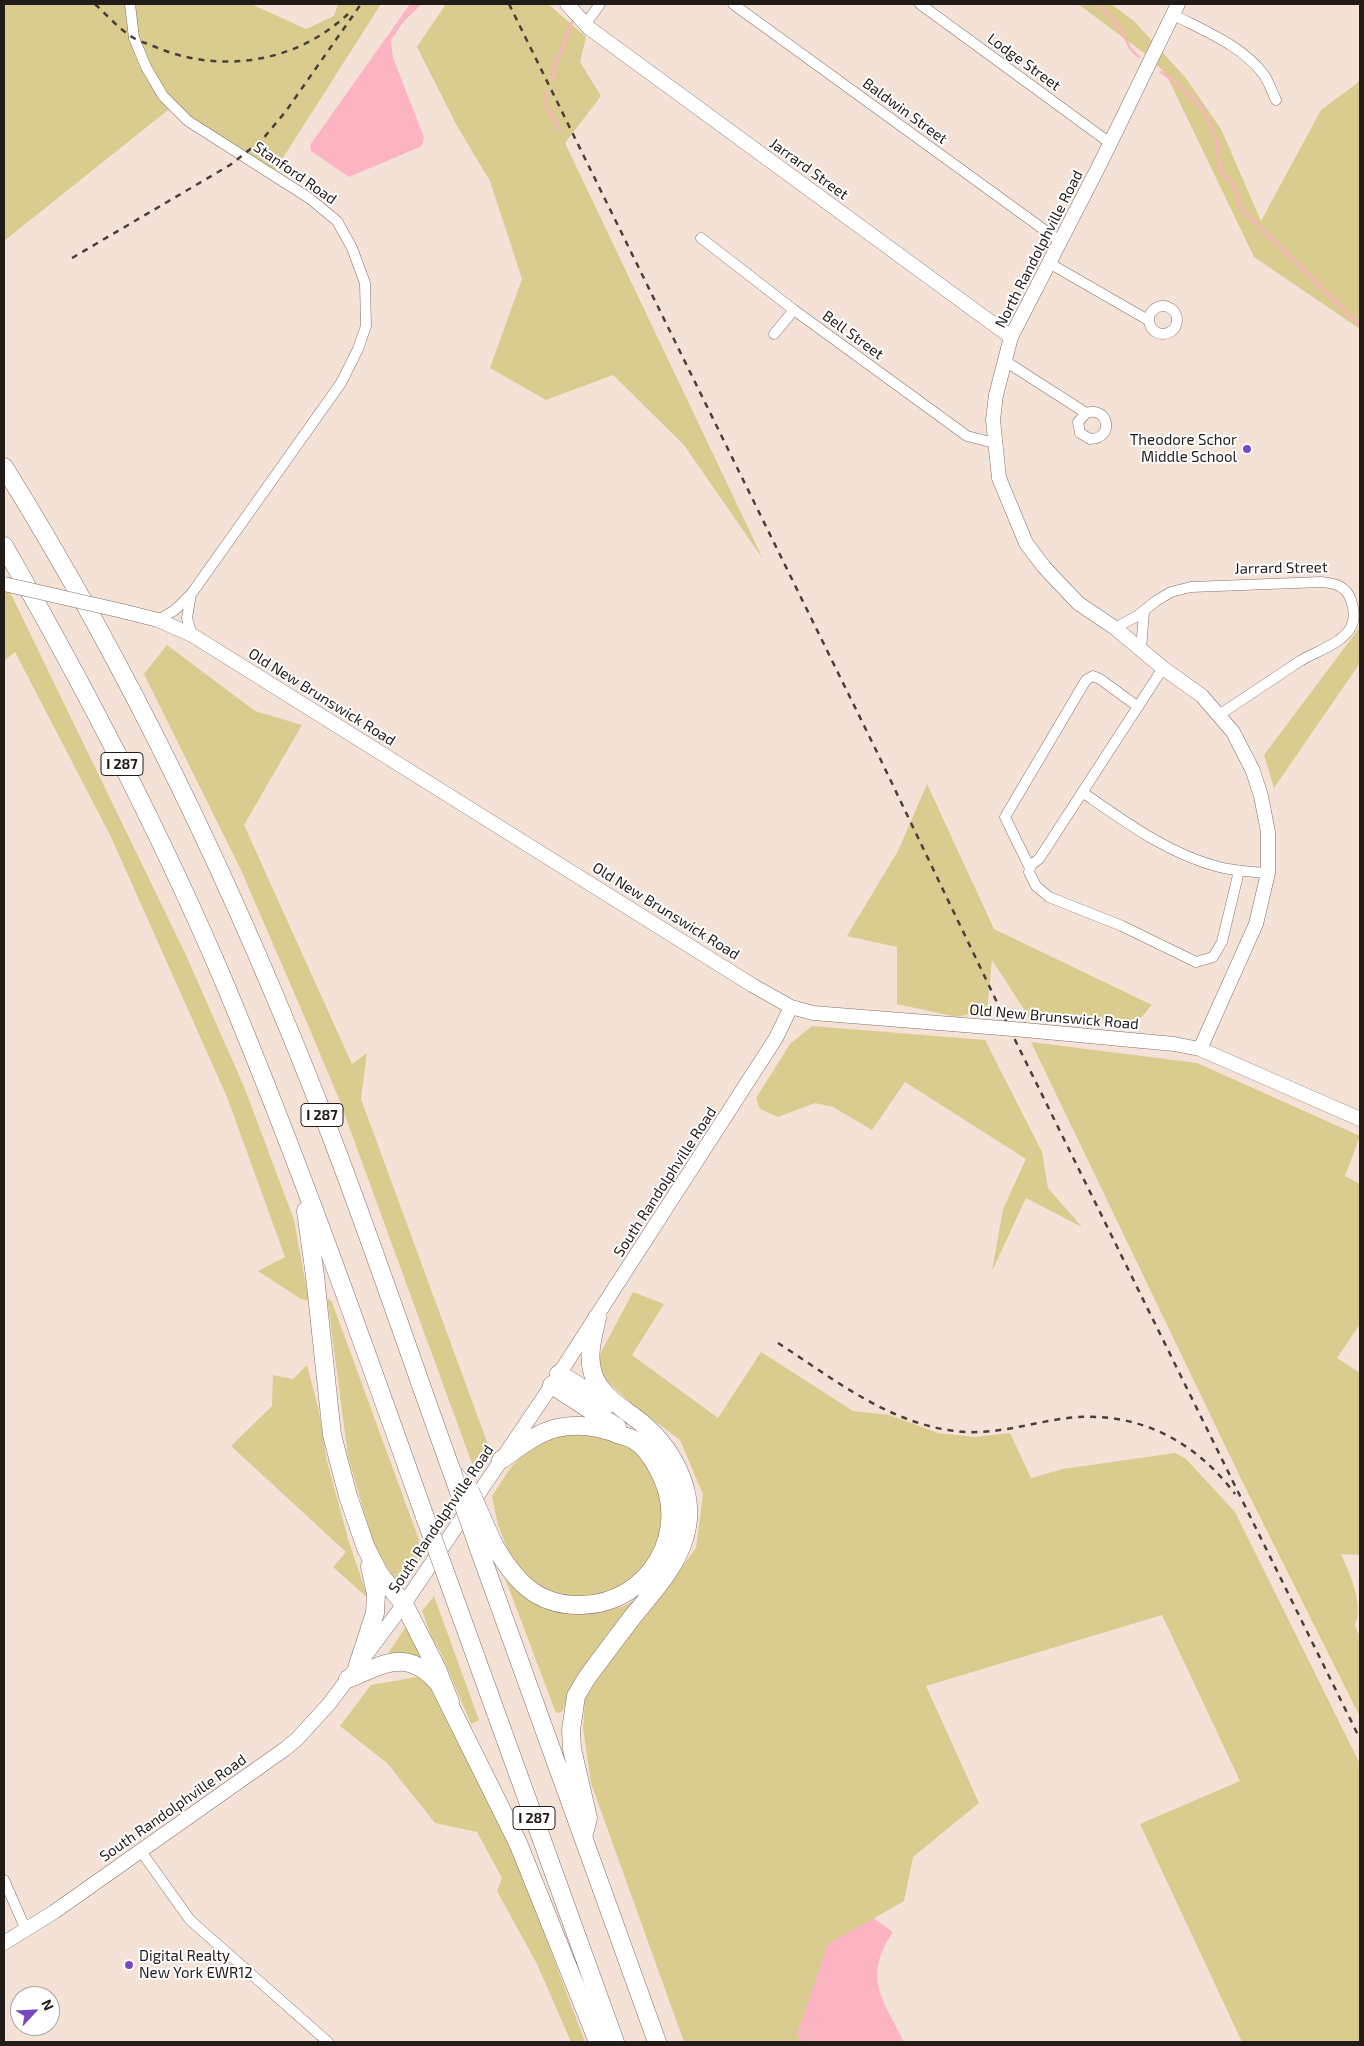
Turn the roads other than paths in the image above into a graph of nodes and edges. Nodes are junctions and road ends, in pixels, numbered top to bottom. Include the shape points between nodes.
1 (130, 4) edge
2 (567, 4) edge
3 (600, 4) edge
4 (733, 4) edge
5 (920, 4) edge
6 (1175, 9) edge
7 (589, 28) junction
8 (1276, 100) dead end
9 (1110, 144) junction
10 (701, 238) dead end
11 (1060, 242) junction
12 (1049, 263) junction
13 (794, 310) junction
14 (1148, 320) dead end
15 (774, 334) dead end
16 (1011, 337) junction
17 (1005, 361) junction
18 (1086, 413) dead end
19 (994, 444) junction
20 (4, 466) edge
21 (4, 546) edge
22 (4, 584) edge
23 (192, 593) junction
24 (1144, 612) junction
25 (158, 620) junction
26 (1115, 628) junction
27 (192, 635) junction
28 (1141, 649) junction
29 (1163, 668) junction
30 (1137, 706) junction
31 (1219, 715) junction
32 (1082, 792) junction
33 (1030, 868) junction
34 (1239, 871) junction
35 (1268, 873) junction
36 (791, 1007) junction
37 (1200, 1049) junction
38 (1360, 1120) edge
39 (300, 1174) junction
40 (597, 1318) junction
41 (556, 1380) junction
42 (616, 1405) junction
43 (634, 1440) junction
44 (501, 1460) junction
45 (486, 1546) junction
46 (366, 1548) junction
47 (404, 1604) junction
48 (353, 1672) junction
49 (450, 1702) junction
50 (583, 1837) junction
51 (140, 1850) junction
52 (4, 1880) edge
53 (26, 1930) junction
54 (4, 1943) edge
55 (328, 2042) edge
56 (598, 2042) edge
57 (615, 2042) edge
58 (657, 2042) edge

1 - 23 street, Stanford Road via 134,38 162,96 188,121 309,198 336,221 352,248 365,283 366,326 341,383
2 - 7 main road, Jarrard Street
3 - 7 street via 587,22
4 - 11 street, Baldwin Street
5 - 9 street, Lodge Street
6 - 8 street via 1244,54 1264,75
6 - 9 main road, North Randolphville Road
7 - 16 main road, Jarrard Street
9 - 11 main road, North Randolphville Road
10 - 13 street, Bell Street
11 - 12 main road, North Randolphville Road
12 - 14 street
12 - 16 main road, North Randolphville Road
13 - 15 street
13 - 19 street, Bell Street via 967,436
16 - 17 main road, North Randolphville Road
17 - 18 street
17 - 19 main road, North Randolphville Road via 996,395
19 - 26 main road, North Randolphville Road via 999,478 1026,543 1078,603
20 - 45 highway, I 287, bridge via 135,699 244,927 330,1134 452,1472
21 - 39 highway, I 287 via 114,748 178,880 233,1004
22 - 25 main road, Old New Brunswick Road, bridge
23 - 25 street, Stanford Road via 175,610
23 - 27 street, Stanford Road via 186,618
24 - 26 street, Jarrard Street
24 - 28 street
24 - 31 street, Jarrard Street via 1156,600 1190,587 1321,582 1337,585 1347,592 1354,615 1347,632
25 - 27 main road, Old New Brunswick Road
26 - 28 main road, North Randolphville Road
27 - 36 main road, Old New Brunswick Road
28 - 29 main road, North Randolphville Road
29 - 30 street
29 - 31 main road, North Randolphville Road via 1202,696
30 - 32 street
30 - 33 street via 1100,679 1094,676 1086,680 1005,817
31 - 35 main road, North Randolphville Road via 1243,750 1258,788 1268,832
32 - 33 street
32 - 34 street via 1169,848 1200,862
33 - 34 street via 1036,886 1049,897 1122,926 1196,962 1213,957 1222,942
34 - 35 street
35 - 37 main road, North Randolphville Road via 1256,924
36 - 37 main road, Old New Brunswick Road, bridge via 823,1015 1025,1030
36 - 40 main road, South Randolphville Road via 776,1038
37 - 38 main road, Old New Brunswick Road
39 - 46 highway via 316,1276 332,1435
39 - 57 highway, I 287, bridge
40 - 41 main road, South Randolphville Road
40 - 42 highway via 590,1347 593,1375 599,1387
41 - 42 highway
41 - 43 highway
41 - 44 main road, South Randolphville Road
42 - 50 highway via 657,1436 670,1454 684,1484 687,1523 684,1540 665,1577 576,1696 571,1730 572,1750 588,1818
43 - 44 highway via 592,1426 555,1428
43 - 45 highway via 663,1477 671,1510 668,1535 660,1557 644,1579 628,1592 609,1601 584,1605 569,1605 540,1597 515,1577
44 - 47 main road, South Randolphville Road
45 - 50 highway, I 287
46 - 47 highway via 380,1575
46 - 48 highway via 376,1594 375,1613
47 - 48 main road, South Randolphville Road
47 - 49 highway
48 - 49 highway via 391,1661 412,1663 430,1674
48 - 51 main road, South Randolphville Road via 292,1744
49 - 56 highway via 518,1843
50 - 58 highway, I 287
51 - 53 main road, South Randolphville Road
51 - 55 street via 190,1920
52 - 53 street
53 - 54 main road, South Randolphville Road

